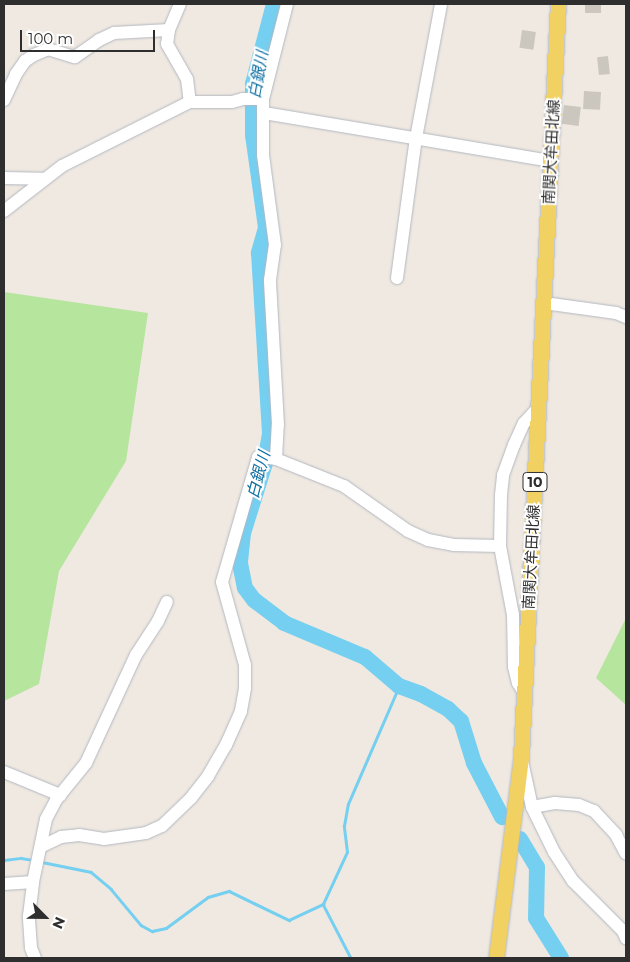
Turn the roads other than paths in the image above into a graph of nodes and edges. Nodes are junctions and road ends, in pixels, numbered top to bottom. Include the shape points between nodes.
1 (180, 4) edge
2 (287, 4) edge
3 (441, 4) edge
4 (558, 4) edge
5 (168, 30) junction
6 (4, 100) edge
7 (263, 100) junction
8 (190, 102) junction
9 (264, 113) junction
10 (416, 138) junction
11 (550, 160) junction
12 (4, 178) edge
13 (43, 179) junction
14 (4, 211) edge
15 (397, 278) dead end
16 (544, 303) junction
17 (626, 317) edge
18 (539, 407) junction
19 (268, 458) junction
20 (500, 546) junction
21 (167, 602) dead end
22 (525, 694) junction
23 (521, 757) junction
24 (4, 772) edge
25 (60, 795) junction
26 (532, 807) junction
27 (42, 846) junction
28 (626, 854) edge
29 (33, 882) junction
30 (4, 884) edge
31 (626, 938) edge
32 (35, 958) edge
33 (496, 958) edge

1 - 5 street
2 - 7 street
3 - 10 street
4 - 11 main road, 南関大牟田北線 / 10
5 - 6 street via 114,33 75,57 48,49 25,61
5 - 8 street via 167,44 187,79
7 - 8 street
7 - 9 street
8 - 13 street via 62,166
9 - 10 street
9 - 19 street via 263,155 274,245 270,280 278,425
10 - 11 street
10 - 15 street
11 - 16 main road, 南関大牟田北線 / 10
12 - 13 street
13 - 14 street
16 - 17 street
16 - 18 main road, 南関大牟田北線 / 10
18 - 20 street via 524,423 503,475
18 - 22 main road, 南関大牟田北線 / 10
19 - 20 street via 344,486 408,531 428,540 454,545
19 - 27 street via 222,582 245,665 240,711 226,745 196,792 162,826 146,833 113,838 61,837
20 - 22 street via 513,616 514,667
21 - 25 street via 136,655 86,762
22 - 23 main road, 南関大牟田北線 / 10
23 - 26 street
23 - 33 main road, 南関大牟田北線 / 10
24 - 25 street
25 - 27 street via 46,819
26 - 28 street via 555,803 579,805 594,811 616,835
26 - 31 street via 573,882 623,931
27 - 29 street
29 - 30 street
29 - 32 street via 29,916 31,948

